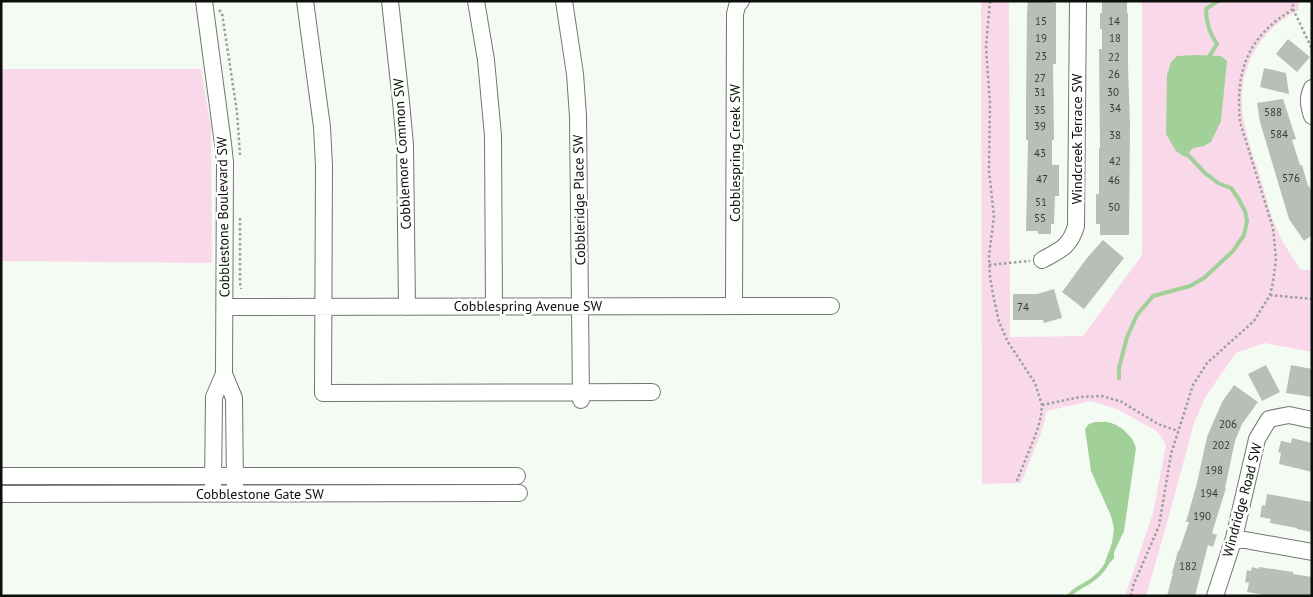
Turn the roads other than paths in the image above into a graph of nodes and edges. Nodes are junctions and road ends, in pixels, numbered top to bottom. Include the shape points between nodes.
1 (204, 1) edge
2 (305, 1) edge
3 (390, 1) edge
4 (476, 1) edge
5 (564, 1) edge
6 (741, 1) edge
7 (1078, 1) edge
8 (1312, 88) edge
9 (1312, 116) edge
10 (1042, 260) road end
11 (494, 306) junction
12 (580, 306) junction
13 (734, 306) junction
14 (831, 306) dead end
15 (224, 307) junction
16 (322, 307) junction
17 (407, 307) junction
18 (224, 374) junction
19 (652, 392) dead end
20 (581, 396) junction
21 (1312, 420) edge
22 (1, 476) edge
23 (213, 476) junction
24 (235, 476) junction
25 (517, 476) dead end
26 (519, 493) dead end
27 (1, 494) edge
28 (213, 494) junction
29 (235, 494) junction
30 (1234, 538) junction
31 (1312, 552) edge
32 (1215, 596) edge

1 - 15 street, Cobblestone Boulevard SW via 223,144
2 - 16 street via 322,127
3 - 17 street, Cobblemore Common SW via 405,145
4 - 11 street via 490,99
5 - 12 street, Cobbleridge Place SW via 578,116
6 - 13 street, Cobblespring Creek SW via 735,14
7 - 10 street, Windcreek Terrace SW via 1076,226 1073,237 1062,248
8 - 9 street via 1308,104
11 - 12 street, Cobblespring Avenue SW
11 - 17 street, Cobblespring Avenue SW
12 - 13 street, Cobblespring Avenue SW
12 - 20 street, Cobbleridge Place SW
13 - 14 street, Cobblespring Avenue SW
15 - 16 street, Cobblespring Avenue SW
15 - 18 street, Cobblestone Boulevard SW
16 - 17 street, Cobblespring Avenue SW
16 - 20 street via 322,393
18 - 23 street, Cobblestone Boulevard SW via 214,397
18 - 24 street, Cobblestone Boulevard SW via 234,398
19 - 20 street
21 - 30 street, Windridge Road SW via 1288,415 1268,420 1257,439
22 - 23 street, Cobblestone Gate SW
23 - 24 street, Cobblestone Gate SW
23 - 28 street, Cobblestone Boulevard SW
24 - 25 street, Cobblestone Gate SW
24 - 29 street, Cobblestone Boulevard SW
26 - 29 street, Cobblestone Gate SW
27 - 28 street, Cobblestone Gate SW
28 - 29 street, Cobblestone Gate SW
30 - 31 street
30 - 32 street, Windridge Road SW

